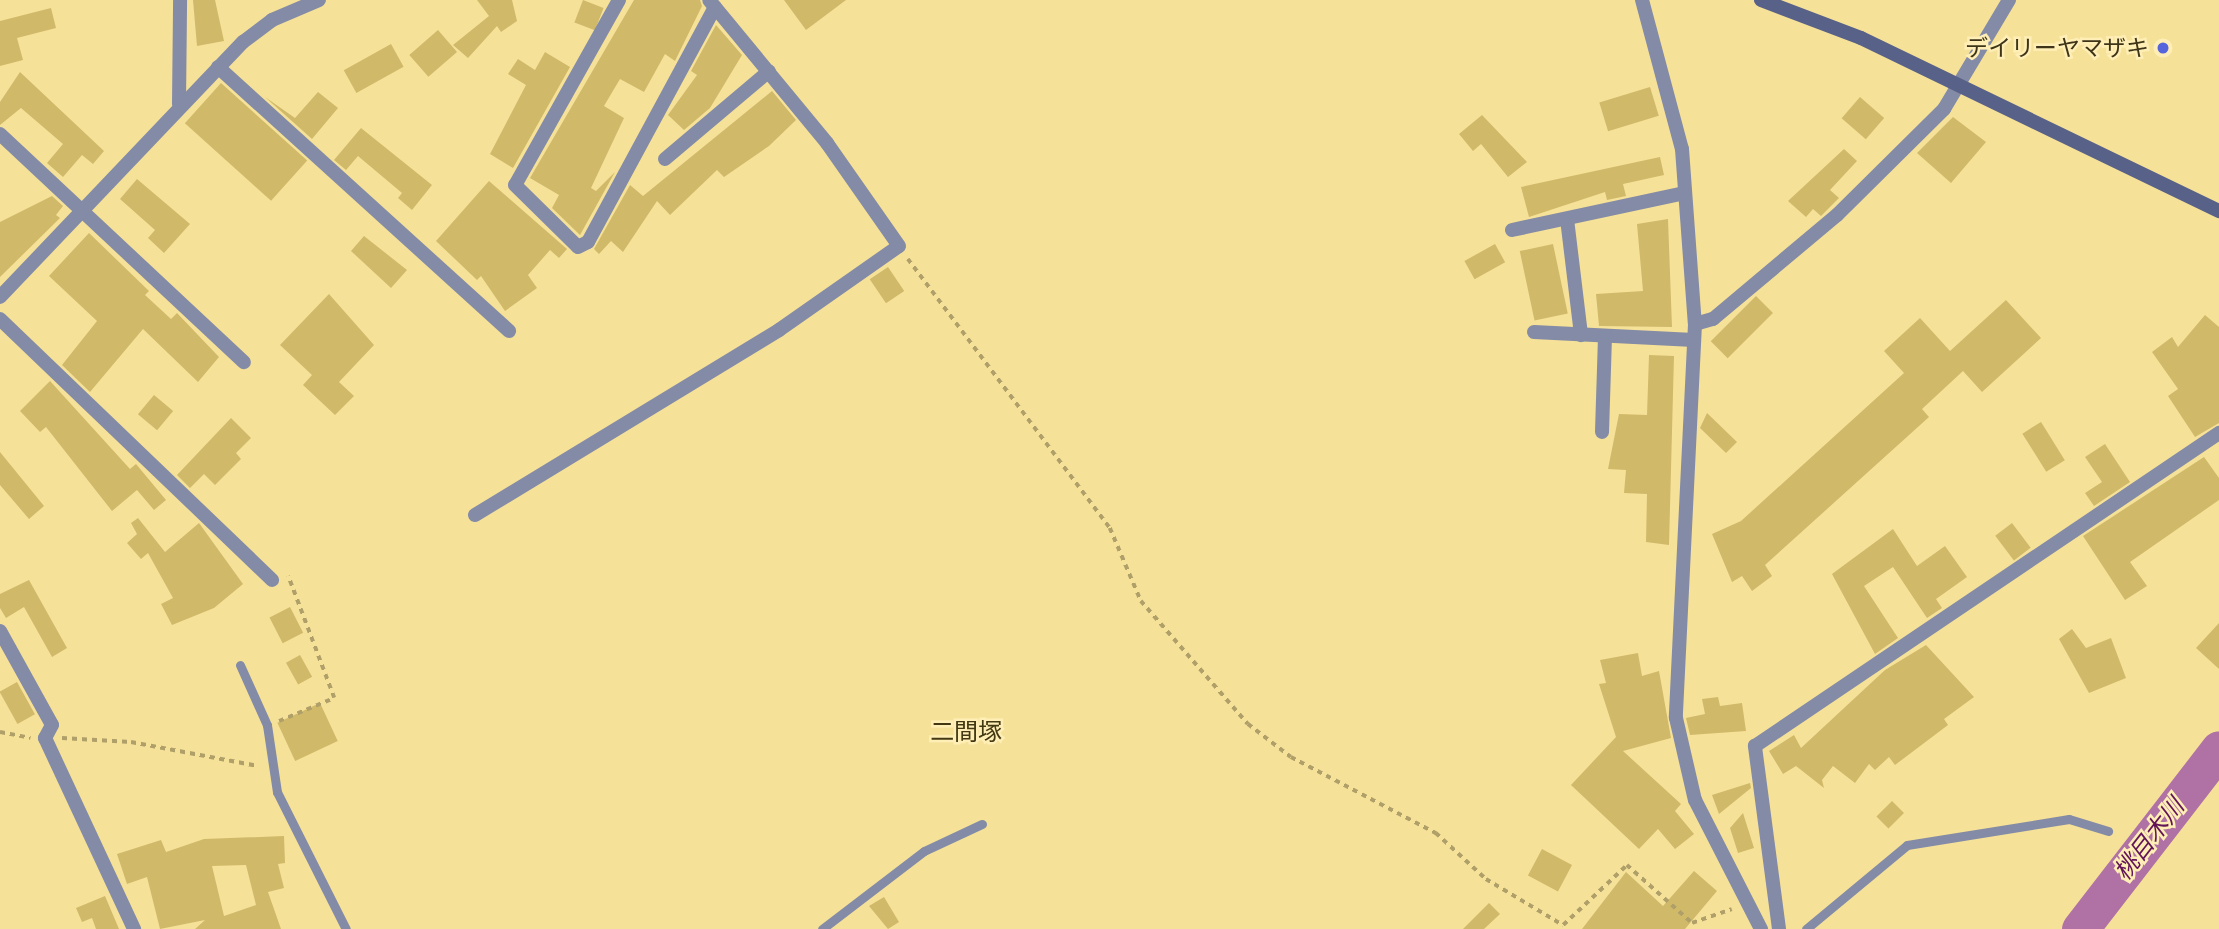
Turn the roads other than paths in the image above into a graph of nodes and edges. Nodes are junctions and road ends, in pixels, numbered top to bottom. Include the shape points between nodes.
1 (180, 0) edge
2 (319, 0) edge
3 (619, 0) edge
4 (1642, 0) edge
5 (1761, 0) edge
6 (2009, 0) edge
7 (712, 3) edge
8 (218, 67) junction
9 (769, 71) junction
10 (1962, 85) junction
11 (179, 104) junction
12 (0, 134) edge
13 (666, 159) dead end
14 (1684, 193) junction
15 (84, 207) junction
16 (2219, 211) edge
17 (1567, 219) junction
18 (1512, 230) dead end
19 (0, 297) edge
20 (0, 319) edge
21 (1695, 324) junction
22 (509, 331) dead end
23 (1534, 332) dead end
24 (1581, 335) junction
25 (1605, 336) junction
26 (1694, 340) junction
27 (244, 362) dead end
28 (1602, 432) dead end
29 (2219, 433) edge
30 (475, 515) dead end
31 (272, 580) road end
32 (0, 631) edge
33 (240, 665) dead end
34 (982, 824) dead end
35 (2108, 831) dead end
36 (134, 929) edge
37 (346, 929) edge
38 (822, 929) edge
39 (1761, 929) edge
40 (1779, 929) edge
41 (1807, 929) edge

1 - 11 street
2 - 8 street via 272,20
3 - 7 street via 515,185 578,247 588,242
4 - 14 street via 1682,149
5 - 10 street
6 - 10 street
7 - 9 street
8 - 11 street
8 - 22 street
9 - 13 street
9 - 30 street via 899,246 779,330
10 - 16 street
10 - 21 street via 1837,215 1713,320
11 - 15 street
12 - 15 street
14 - 17 street
14 - 21 street
15 - 19 street
15 - 27 street
17 - 18 street
17 - 24 street
20 - 31 street
21 - 26 street
23 - 24 street
24 - 25 street
25 - 26 street
25 - 28 street
26 - 39 street via 1676,718 1695,800
29 - 40 street via 1755,746
32 - 36 street via 52,725 45,737
33 - 37 lane via 267,726 271,769
34 - 38 lane via 924,852
35 - 41 lane via 2069,819 1907,845

